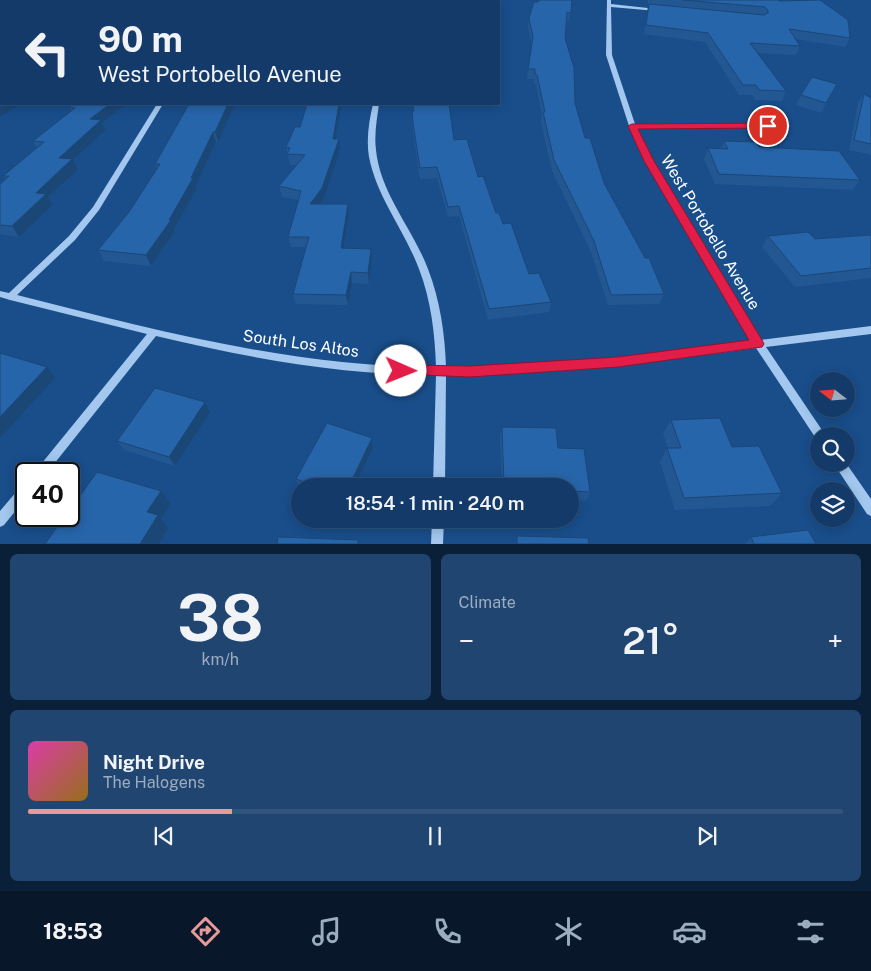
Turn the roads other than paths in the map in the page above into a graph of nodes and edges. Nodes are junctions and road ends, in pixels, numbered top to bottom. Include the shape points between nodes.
1 (609, 3) edge
2 (667, 11) edge
3 (159, 105) edge
4 (376, 105) edge
5 (632, 126) junction
6 (787, 126) dead end
7 (5, 296) edge
8 (871, 330) edge
9 (154, 332) junction
10 (758, 344) junction
11 (440, 371) junction
12 (815, 427) edge
13 (49, 462) edge
14 (845, 472) edge
15 (439, 478) edge
16 (15, 503) edge
17 (871, 510) edge
18 (0, 521) edge
19 (438, 528) edge
20 (437, 544) edge

1 - 2 street
1 - 5 street, West Portobello Avenue via 608,55
3 - 7 street via 96,208 72,238
4 - 11 street via 373,155 380,180 414,246 429,285 439,340
5 - 6 street
5 - 10 street, West Portobello Avenue via 649,161
7 - 9 street, South Los Altos
8 - 10 street, South Los Altos
9 - 11 street, South Los Altos via 252,353 401,371
9 - 13 street
10 - 11 street, South Los Altos via 618,362
10 - 12 street, West Portobello Avenue
11 - 15 street
14 - 17 street
16 - 18 street
19 - 20 street

